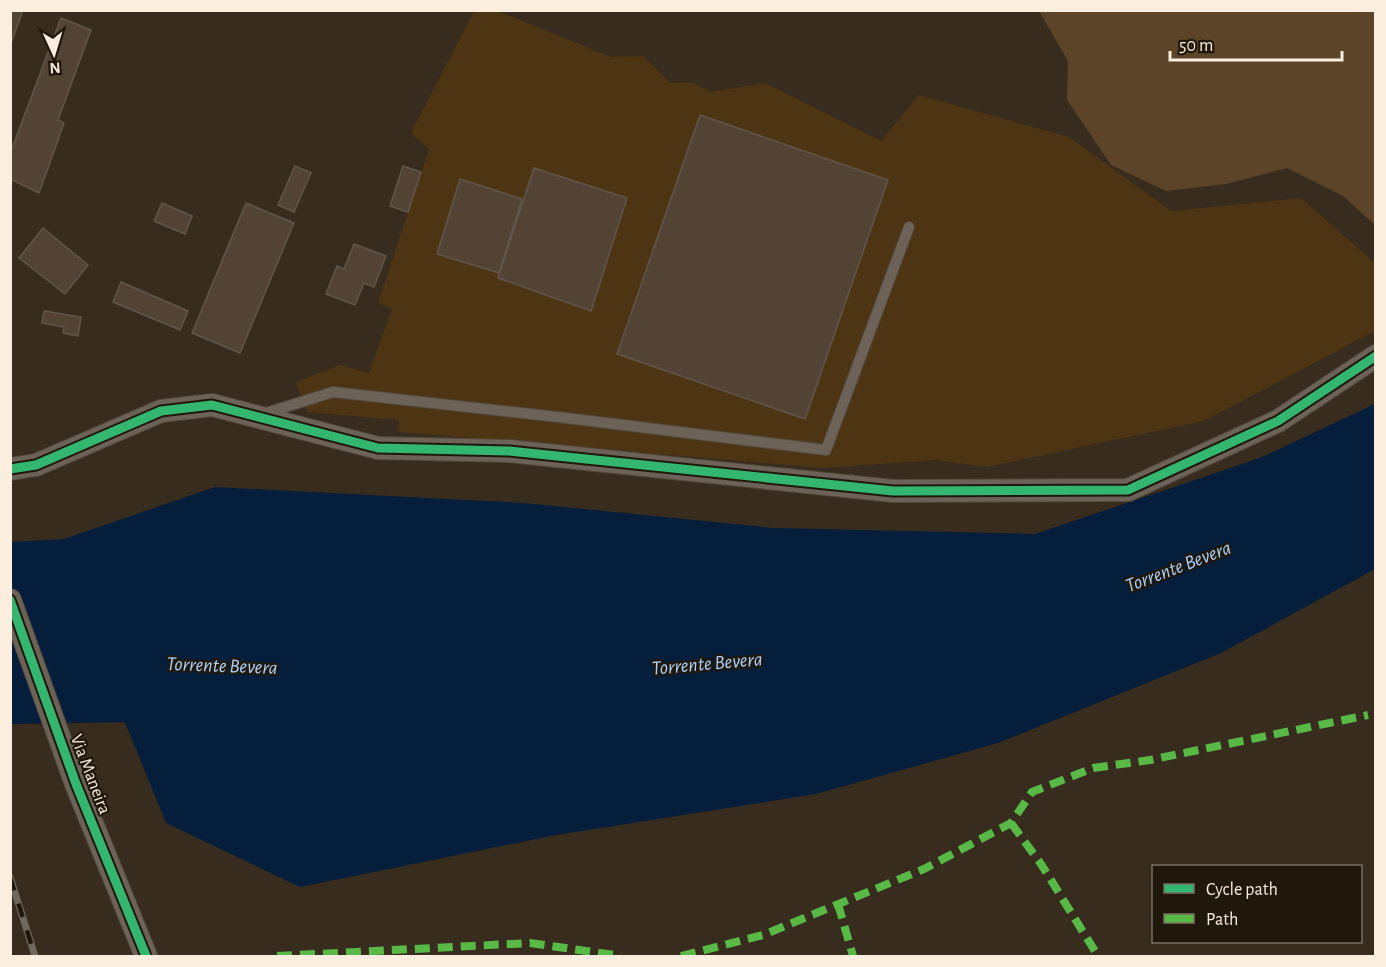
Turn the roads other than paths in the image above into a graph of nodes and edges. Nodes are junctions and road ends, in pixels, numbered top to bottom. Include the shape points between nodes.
1 (909, 227) dead end
2 (1376, 356) edge
3 (257, 416) junction
4 (10, 469) edge
5 (10, 600) edge
6 (146, 957) edge

1 - 3 lane via 826,450 333,392
2 - 3 street via 1278,421 1128,490 893,491 509,451 378,448
3 - 4 street via 212,405 161,411 36,465
5 - 6 street, Via Maneira via 76,784

